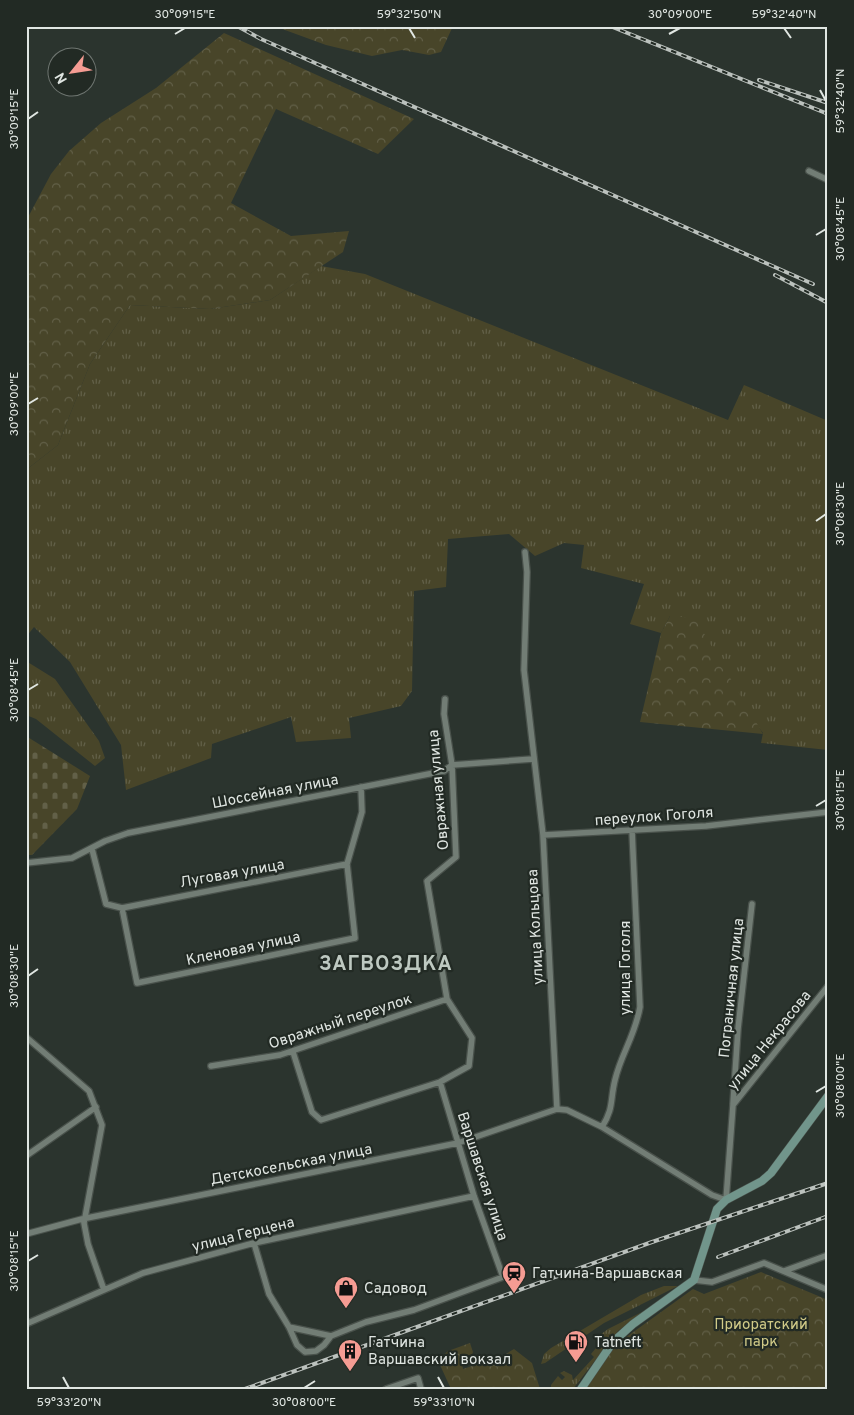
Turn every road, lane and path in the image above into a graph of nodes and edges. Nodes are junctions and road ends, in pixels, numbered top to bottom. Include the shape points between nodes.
1 (809, 171) dead end
2 (828, 180) edge
3 (525, 552) dead end
4 (445, 699) dead end
5 (533, 759) junction
6 (452, 765) junction
7 (361, 787) junction
8 (828, 812) edge
9 (632, 830) junction
10 (544, 835) junction
11 (92, 849) junction
12 (26, 863) edge
13 (346, 864) junction
14 (752, 904) dead end
15 (122, 908) junction
16 (828, 986) edge
17 (447, 999) junction
18 (26, 1037) edge
19 (293, 1052) junction
20 (211, 1066) dead end
21 (440, 1082) junction
22 (828, 1096) edge
23 (733, 1105) junction
24 (96, 1107) junction
25 (557, 1109) junction
26 (602, 1127) junction
27 (458, 1143) junction
28 (26, 1156) edge
29 (474, 1196) junction
30 (726, 1200) junction
31 (85, 1218) junction
32 (26, 1234) edge
33 (254, 1243) junction
34 (828, 1255) edge
35 (784, 1271) junction
36 (694, 1280) junction
37 (104, 1290) junction
38 (828, 1290) edge
39 (26, 1324) edge
40 (289, 1327) junction
41 (300, 1329) junction
42 (331, 1336) junction
43 (295, 1338) junction
44 (386, 1389) edge
45 (422, 1389) edge
46 (581, 1389) edge

1 - 2 street
3 - 5 street, улица Кольцова via 524,670
4 - 6 street, Овражная улица via 444,714
5 - 6 street, Шоссейная улица
5 - 10 street, улица Кольцова
6 - 7 street, Шоссейная улица via 444,771
6 - 17 street, Овражная улица via 456,857 427,881
7 - 11 street, Шоссейная улица via 128,832
7 - 13 street via 362,812
8 - 9 street, переулок Гоголя via 706,826
9 - 10 street, переулок Гоголя
9 - 26 street, улица Гоголя via 640,1007 637,1028 615,1079 611,1113
10 - 25 street, улица Кольцова
11 - 12 street, Шоссейная улица via 72,858
11 - 15 street via 106,904
13 - 15 street, Луговая улица
13 - 15 street, Кленовая улица via 355,938 136,983
14 - 23 street, Пограничная улица
16 - 23 street, улица Некрасова
17 - 19 street, Овражный переулок
17 - 21 street, Овражная улица via 472,1038 469,1066
18 - 24 street via 89,1091
19 - 20 street, Овражный переулок
19 - 21 street via 312,1112 321,1120
21 - 27 street, Варшавская улица
22 - 30 main road via 771,1174
23 - 30 street, улица Некрасова
24 - 28 street
24 - 31 street via 102,1125
25 - 26 street via 567,1110
25 - 27 street, Детскосельская улица
26 - 30 street via 712,1195
27 - 29 street, Варшавская улица
27 - 31 street, Детскосельская улица
29 - 33 street, улица Герцена
29 - 42 street, Варшавская улица via 503,1277
30 - 36 main road via 717,1209
31 - 32 street, Детскосельская улица
31 - 37 street via 88,1244
33 - 37 street, улица Герцена via 143,1273
33 - 40 street via 269,1294
34 - 35 street
35 - 36 street via 764,1263 712,1282
35 - 38 street
36 - 46 main road via 613,1342
37 - 39 street, улица Герцена
40 - 41 street
40 - 43 street
41 - 42 street
41 - 43 street
42 - 43 street via 324,1345 311,1352 301,1349
44 - 45 street via 418,1378

